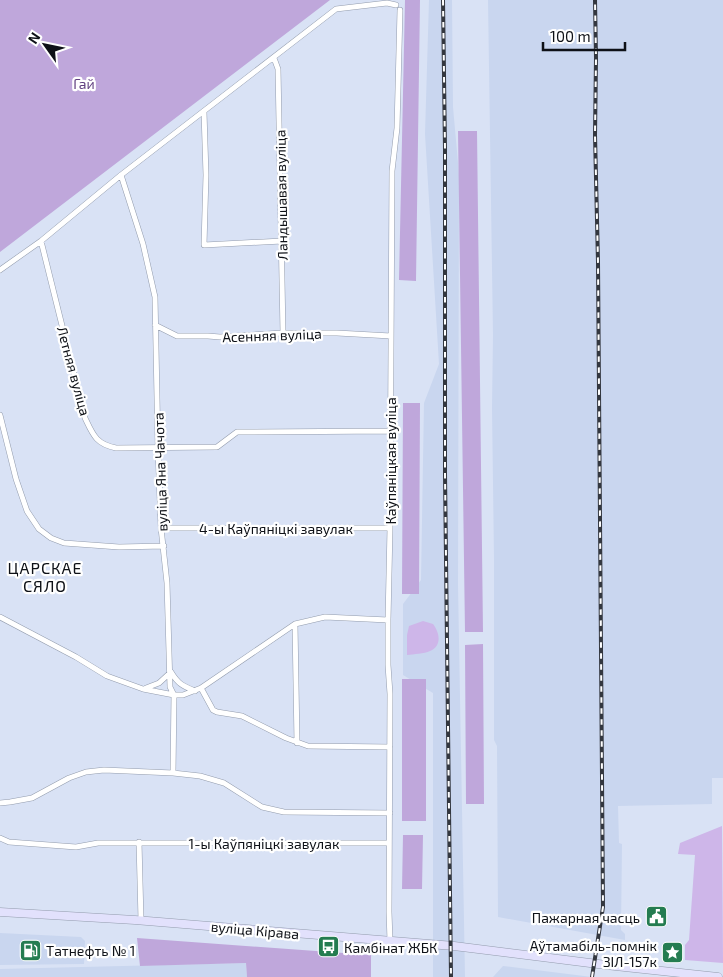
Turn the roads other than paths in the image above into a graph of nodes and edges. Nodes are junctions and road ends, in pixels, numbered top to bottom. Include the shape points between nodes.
1 (396, 5) dead end
2 (400, 10) dead end
3 (274, 58) junction
4 (204, 112) junction
5 (122, 175) junction
6 (282, 241) junction
7 (41, 242) junction
8 (0, 270) edge
9 (155, 325) junction
10 (284, 333) junction
11 (391, 336) junction
12 (0, 416) edge
13 (390, 431) junction
14 (158, 448) junction
15 (161, 528) junction
16 (390, 528) junction
17 (164, 546) junction
18 (0, 617) edge
19 (388, 620) junction
20 (295, 624) junction
21 (171, 672) junction
22 (201, 688) junction
23 (143, 689) junction
24 (195, 691) junction
25 (174, 695) junction
26 (297, 742) junction
27 (390, 747) junction
28 (174, 773) junction
29 (0, 802) edge
30 (390, 813) junction
31 (0, 838) edge
32 (140, 842) junction
33 (389, 842) junction
34 (0, 912) edge
35 (141, 920) junction
36 (390, 941) junction
37 (718, 977) edge

1 - 3 street via 387,2 336,10
2 - 11 street, Каўпяніцкая вуліца via 397,128 392,171
3 - 4 street
3 - 6 street, Ландышавая вуліца via 278,69
4 - 5 street
4 - 6 street via 204,245
5 - 7 street
5 - 9 street, вуліца Яна Чачота via 155,297
6 - 10 street, Ландышавая вуліца
7 - 8 street
7 - 14 street, Летняя вуліца via 90,428 98,441 106,446
9 - 10 street, Асенняя вуліца via 178,336
9 - 14 street, вуліца Яна Чачота
10 - 11 street, Асенняя вуліца
11 - 13 street, Каўпяніцкая вуліца
12 - 17 street via 27,511 39,529 64,543
13 - 14 street, Летняя вуліца via 237,432 217,447
13 - 16 street, Каўпяніцкая вуліца
14 - 15 street, вуліца Яна Чачота
15 - 16 street, 4-ы Каўпяніцкі завулак
15 - 17 street, вуліца Яна Чачота
16 - 19 street, Каўпяніцкая вуліца
17 - 21 street, вуліца Яна Чачота
18 - 23 street via 107,676
19 - 20 street via 324,617
19 - 27 street, Каўпяніцкая вуліца
20 - 22 street
20 - 26 street
21 - 23 street
21 - 24 street via 176,681
21 - 25 street, вуліца Яна Чачота via 170,687
22 - 24 street
22 - 26 street via 213,710 242,716
23 - 25 street
24 - 25 street
25 - 28 street, вуліца Яна Чачота
26 - 27 street via 308,746
27 - 30 street, Каўпяніцкая вуліца
28 - 29 street via 86,772 32,798
28 - 30 street via 224,783 262,807 284,812
30 - 33 street, Каўпяніцкая вуліца
31 - 32 street, 1-ы Каўпяніцкі завулак via 9,842 76,847
32 - 33 street, 1-ы Каўпяніцкі завулак
32 - 35 street
33 - 36 street, Каўпяніцкая вуліца
34 - 35 main road, вуліца Кірава
35 - 36 main road, вуліца Кірава
36 - 37 main road, вуліца Кірава

